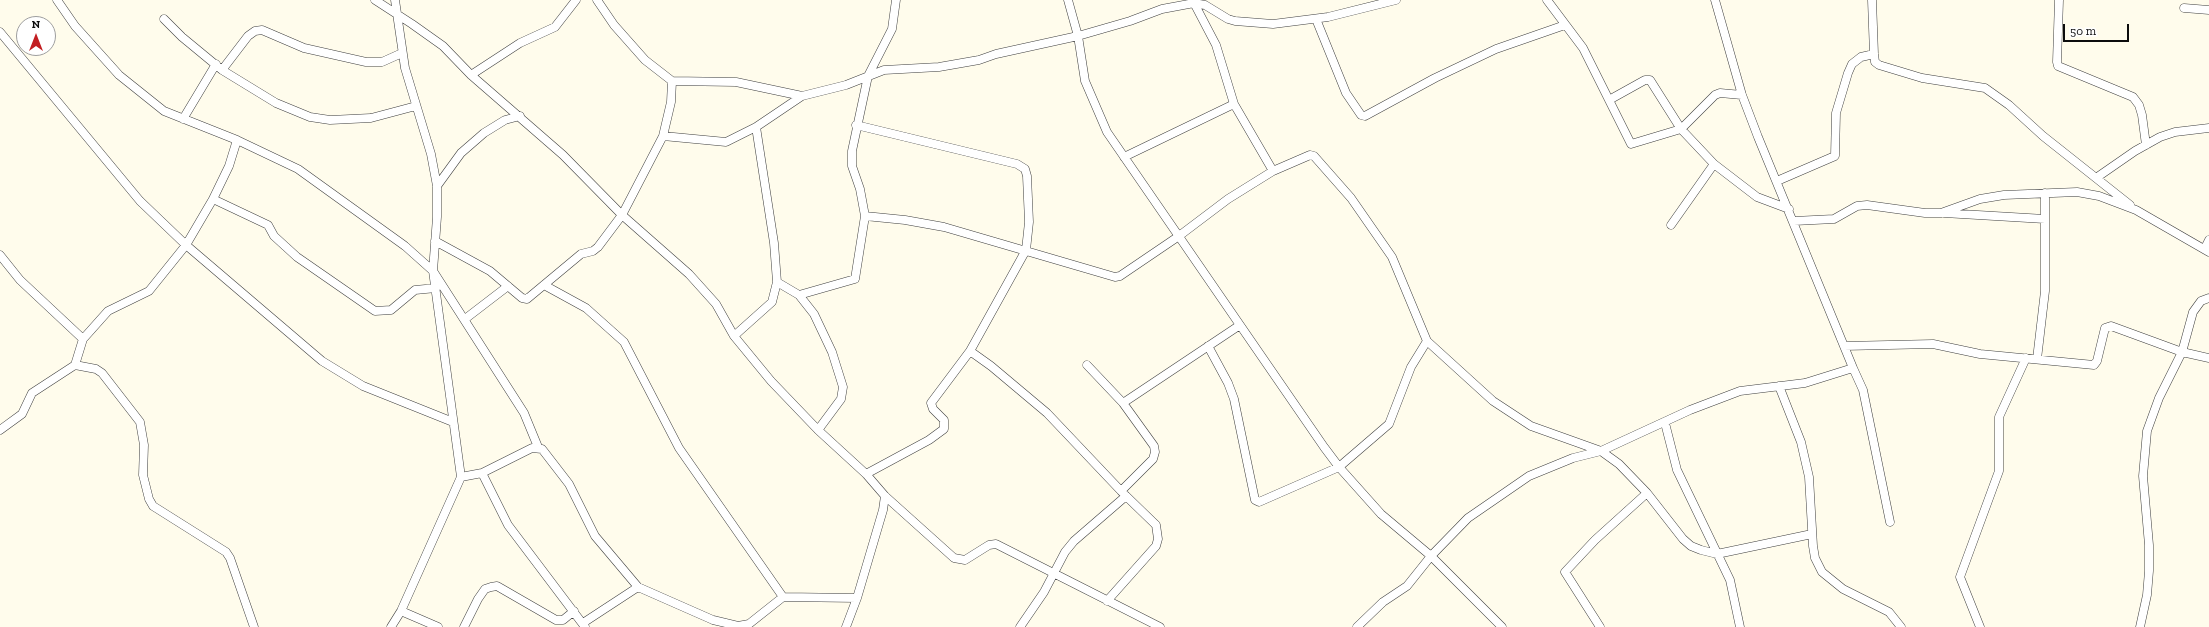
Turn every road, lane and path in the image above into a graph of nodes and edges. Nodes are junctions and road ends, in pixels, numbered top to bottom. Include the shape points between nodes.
1 (57, 0) edge
2 (375, 0) edge
3 (395, 0) edge
4 (576, 0) edge
5 (597, 0) edge
6 (896, 0) edge
7 (1068, 0) edge
8 (1396, 0) edge
9 (1547, 0) edge
10 (1715, 0) edge
11 (1872, 0) edge
12 (2059, 0) edge
13 (1194, 3) junction
14 (2184, 8) dead end
15 (2209, 10) edge
16 (397, 15) junction
17 (164, 19) dead end
18 (1316, 19) junction
19 (1565, 24) junction
20 (0, 32) edge
21 (1078, 36) junction
22 (402, 53) junction
23 (1874, 54) junction
24 (216, 64) junction
25 (222, 70) junction
26 (471, 75) junction
27 (868, 76) junction
28 (672, 81) junction
29 (1742, 95) junction
30 (802, 96) junction
31 (1609, 100) junction
32 (1234, 104) junction
33 (416, 106) junction
34 (520, 116) junction
35 (183, 118) junction
36 (856, 125) junction
37 (756, 127) junction
38 (2209, 128) edge
39 (1681, 129) junction
40 (663, 136) junction
41 (237, 140) junction
42 (2146, 145) junction
43 (1124, 157) junction
44 (1714, 164) junction
45 (1273, 171) junction
46 (2096, 178) junction
47 (1777, 181) junction
48 (437, 186) junction
49 (2045, 193) junction
50 (213, 198) junction
51 (1789, 209) junction
52 (2136, 210) junction
53 (1941, 213) junction
54 (622, 215) junction
55 (865, 216) junction
56 (2045, 219) junction
57 (1794, 221) junction
58 (1671, 224) dead end
59 (1179, 236) junction
60 (2209, 240) edge
61 (435, 241) junction
62 (186, 244) junction
63 (1026, 250) junction
64 (2207, 250) edge
65 (0, 255) edge
66 (3, 262) edge
67 (433, 271) junction
68 (777, 282) junction
69 (544, 285) junction
70 (508, 286) junction
71 (436, 288) junction
72 (799, 295) junction
73 (2209, 298) edge
74 (465, 319) junction
75 (1240, 325) junction
76 (734, 336) junction
77 (83, 339) junction
78 (1427, 341) junction
79 (1208, 346) junction
80 (1844, 346) junction
81 (970, 351) junction
82 (2182, 352) junction
83 (2026, 358) junction
84 (2209, 358) edge
85 (2037, 359) junction
86 (75, 365) junction
87 (1087, 365) dead end
88 (1853, 368) junction
89 (1779, 386) junction
90 (1123, 403) junction
91 (453, 422) junction
92 (1665, 423) junction
93 (0, 430) edge
94 (818, 430) junction
95 (538, 447) junction
96 (1601, 451) junction
97 (1339, 467) junction
98 (482, 473) junction
99 (866, 474) junction
100 (461, 477) junction
101 (1647, 493) junction
102 (1123, 494) junction
103 (885, 496) junction
104 (1890, 522) dead end
105 (1812, 534) junction
106 (1717, 554) junction
107 (1431, 556) junction
108 (1053, 572) junction
109 (638, 587) junction
110 (783, 597) junction
111 (857, 598) junction
112 (1107, 601) junction
113 (401, 611) junction
114 (574, 611) junction
115 (584, 625) edge
116 (750, 626) edge
117 (254, 627) edge
118 (392, 627) edge
119 (438, 627) edge
120 (464, 627) edge
121 (846, 627) edge
122 (1020, 627) edge
123 (1160, 627) edge
124 (1357, 627) edge
125 (1502, 627) edge
126 (1600, 627) edge
127 (1740, 627) edge
128 (1901, 627) edge
129 (1980, 627) edge
130 (2140, 627) edge

1 - 35 street via 75,26 119,76 164,111
2 - 16 street
3 - 16 street
4 - 26 street via 555,27 520,43
5 - 28 street via 614,24 646,60
6 - 27 street via 892,29
7 - 21 street
8 - 18 street
9 - 19 street
10 - 29 street
11 - 23 street
12 - 42 street via 2058,66 2133,97 2142,115
13 - 18 street via 1205,5 1228,19 1244,22 1273,24
13 - 21 street via 1162,9
13 - 32 street via 1216,45
14 - 15 street
16 - 22 street
16 - 26 street via 443,46
17 - 24 street
18 - 19 street via 1346,93 1361,116 1496,49
19 - 31 street via 1583,48
20 - 62 street via 140,201
21 - 27 street via 960,64 893,69
21 - 43 street via 1085,81 1107,132
22 - 25 street via 382,62 366,62 304,48 262,30 254,31 248,36
22 - 33 street
23 - 46 street via 1875,62 1879,65 1901,73 1985,88
23 - 47 street via 1856,60 1848,73 1836,113 1835,156
24 - 25 street
24 - 35 street
25 - 33 street via 276,103 310,117 330,120 371,118
26 - 34 street
27 - 30 street via 846,85
27 - 36 street
28 - 30 street via 736,82
28 - 40 street via 671,102
29 - 39 street via 1715,95
29 - 47 street
30 - 37 street
31 - 39 street via 1630,144
31 - 39 street via 1647,79
32 - 43 street
32 - 45 street
33 - 48 street via 431,154
34 - 48 street via 505,120 484,133 461,153
34 - 54 street
35 - 41 street
36 - 55 street via 851,158
36 - 63 street via 1017,164 1025,169 1028,176 1029,222
37 - 40 street via 726,142
37 - 68 street via 774,243
38 - 42 street via 2175,132
39 - 44 street
40 - 54 street
41 - 50 street via 229,166
41 - 67 street via 298,169 405,246
42 - 46 street
43 - 59 street
44 - 51 street via 1757,197
44 - 58 street
45 - 59 street via 1228,199
45 - 78 street via 1304,156 1314,156 1351,198 1392,257
46 - 52 street
47 - 51 street
48 - 61 street
49 - 52 street via 2086,193
49 - 53 street via 1980,199
49 - 56 street
50 - 62 street
50 - 71 street via 268,225 274,236 297,257 375,311 391,310 415,290
51 - 57 street
52 - 64 street
53 - 56 street
53 - 57 street via 1867,205 1849,209 1834,219
54 - 69 street via 598,247 581,254
54 - 76 street via 689,274 716,304
55 - 63 street via 944,227
55 - 72 street via 855,279
56 - 85 street via 2045,291
57 - 80 street via 1801,244
59 - 63 street via 1115,277
59 - 75 street
60 - 64 street
61 - 67 street
61 - 70 street via 490,271
62 - 77 street via 149,291 108,311
62 - 91 street via 322,361 363,386
63 - 81 street
65 - 66 street
66 - 77 street
67 - 71 street
67 - 74 street
68 - 72 street
68 - 76 street via 772,302
69 - 70 street via 525,299
69 - 110 street via 586,308 624,342 679,448
70 - 74 street
71 - 91 street
72 - 94 street via 814,314 832,352 843,387 841,399
73 - 82 street via 2201,301 2193,312
74 - 95 street via 524,413
75 - 79 street
75 - 97 street
76 - 94 street via 771,381
77 - 86 street
78 - 96 street via 1493,401 1518,418 1548,433
78 - 97 street via 1408,373 1389,424
79 - 90 street
79 - 97 street via 1234,399 1255,500 1263,502
80 - 83 street via 1933,344 1980,354
80 - 88 street
81 - 99 street via 931,403 933,409 944,420 944,429 929,440
81 - 102 street via 1047,413
82 - 84 street
82 - 85 street via 2108,326 2105,328 2094,365
82 - 130 street via 2159,398 2146,442 2143,476 2149,571 2148,595
83 - 85 street
83 - 129 street via 1999,417 1999,471 1960,577
86 - 93 street via 32,393 22,414
86 - 117 street via 96,369 102,373 140,422 144,445 143,474 149,499 153,506 226,552
87 - 90 street
88 - 89 street via 1805,384
88 - 104 street via 1863,390
89 - 92 street via 1740,391 1690,410
89 - 105 street via 1801,442 1809,477
90 - 102 street via 1154,446 1155,452 1153,459
91 - 100 street
92 - 96 street
92 - 106 street via 1677,470
94 - 99 street
95 - 98 street
95 - 109 street via 569,484 595,536
96 - 101 street via 1619,464
96 - 107 street via 1573,458 1523,479 1472,515
97 - 107 street via 1381,514
98 - 100 street
98 - 114 street via 508,525
99 - 103 street
100 - 113 street
101 - 106 street via 1691,546
101 - 126 street via 1595,540 1565,572
102 - 108 street via 1074,541
102 - 112 street via 1156,525 1158,539 1156,546
103 - 108 street via 954,558 965,560 989,545 996,544
103 - 111 street
105 - 106 street
105 - 128 street via 1815,558 1822,572 1844,588 1889,612
106 - 127 street via 1730,580
107 - 124 street via 1407,586 1383,602
107 - 125 street
108 - 112 street
108 - 122 street via 1044,592
109 - 115 street
109 - 116 street via 727,625
110 - 111 street
110 - 116 street
111 - 121 street
112 - 123 street
113 - 118 street
113 - 119 street
114 - 115 street
114 - 120 street via 563,620 556,620 497,586 485,588

